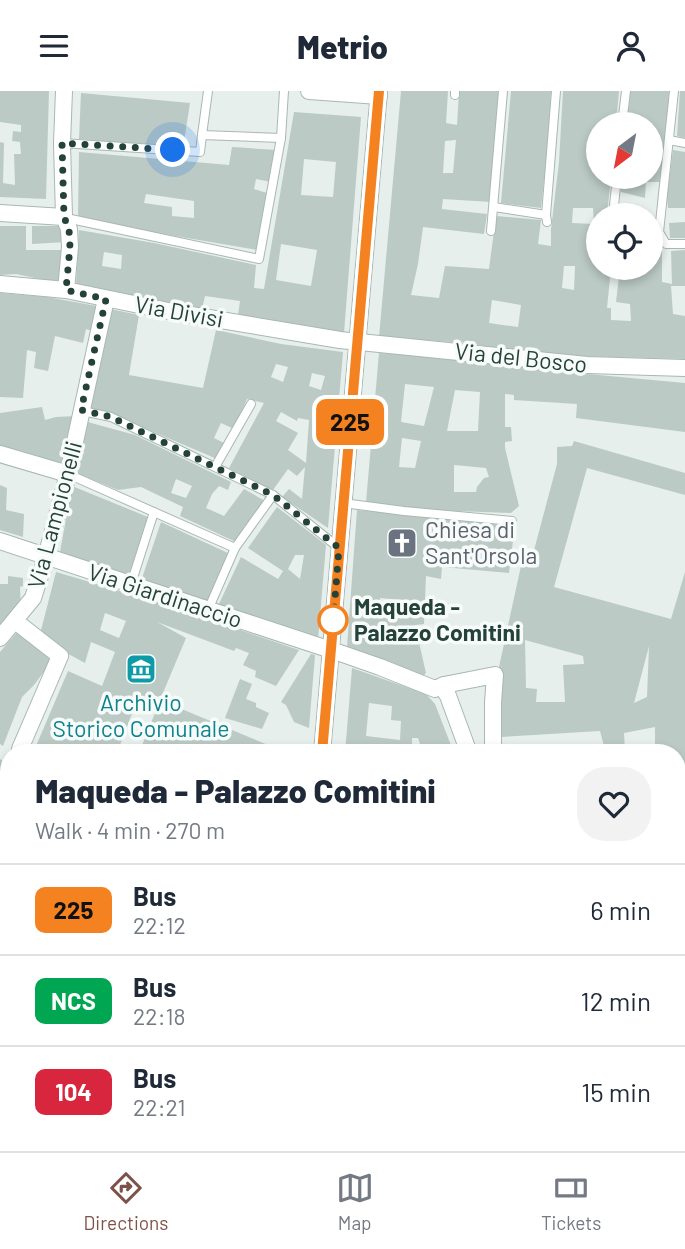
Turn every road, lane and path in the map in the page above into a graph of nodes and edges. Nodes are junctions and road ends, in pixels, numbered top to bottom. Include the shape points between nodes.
1 (64, 91) edge
2 (208, 91) edge
3 (284, 91) edge
4 (309, 91) edge
5 (503, 91) edge
6 (556, 91) edge
7 (626, 91) edge
8 (674, 91) edge
9 (379, 94) edge
10 (623, 112) edge
11 (202, 135) junction
12 (281, 138) junction
13 (669, 140) junction
14 (62, 143) junction
15 (685, 143) edge
16 (494, 207) junction
17 (0, 213) edge
18 (64, 217) junction
19 (491, 231) dead end
20 (685, 244) edge
21 (0, 284) edge
22 (66, 290) junction
23 (106, 299) junction
24 (358, 341) junction
25 (685, 368) edge
26 (251, 404) dead end
27 (81, 410) junction
28 (0, 454) edge
29 (215, 467) junction
30 (68, 474) junction
31 (273, 495) junction
32 (343, 503) junction
33 (155, 512) junction
34 (512, 521) dead end
35 (0, 541) edge
36 (235, 548) junction
37 (339, 548) junction
38 (46, 557) junction
39 (131, 584) junction
40 (208, 610) junction
41 (15, 621) junction
42 (0, 638) edge
43 (330, 650) junction
44 (444, 685) junction
45 (23, 744) edge
46 (323, 744) edge
47 (464, 744) edge
48 (493, 744) edge

1 - 14 street
2 - 11 lane
3 - 12 lane
4 - 9 street
5 - 16 lane
6 - 16 lane via 547,218
7 - 10 lane
8 - 13 lane
9 - 24 street
11 - 12 lane
11 - 14 lane via 200,152
12 - 18 lane via 259,259
13 - 15 lane
13 - 20 lane via 659,232 666,244
14 - 18 street
16 - 19 lane
17 - 18 street
18 - 22 street via 70,247
21 - 22 street, Via Divisi
22 - 23 street, Via Divisi
23 - 24 street, Via Divisi
23 - 27 street, Via Lampionelli
24 - 25 street, Via del Bosco via 587,365
24 - 32 street
26 - 29 lane
27 - 29 lane via 111,417
27 - 30 street, Via Lampionelli
28 - 30 street
29 - 31 lane
30 - 33 lane
30 - 38 street, Via Lampionelli
31 - 36 lane
31 - 37 lane
32 - 34 lane
32 - 37 street
33 - 36 lane
33 - 39 lane
35 - 38 street, Via Giardinaccio
36 - 40 lane
37 - 43 street
38 - 39 street, Via Giardinaccio
38 - 41 street, Via Lampionelli via 33,598
39 - 40 street, Via Giardinaccio
40 - 43 street, Via Giardinaccio
41 - 42 street, Via Lampionelli
41 - 45 street via 60,656
43 - 44 street, Via Giardinaccio via 435,689
43 - 46 street
44 - 47 street
44 - 48 street via 495,675

